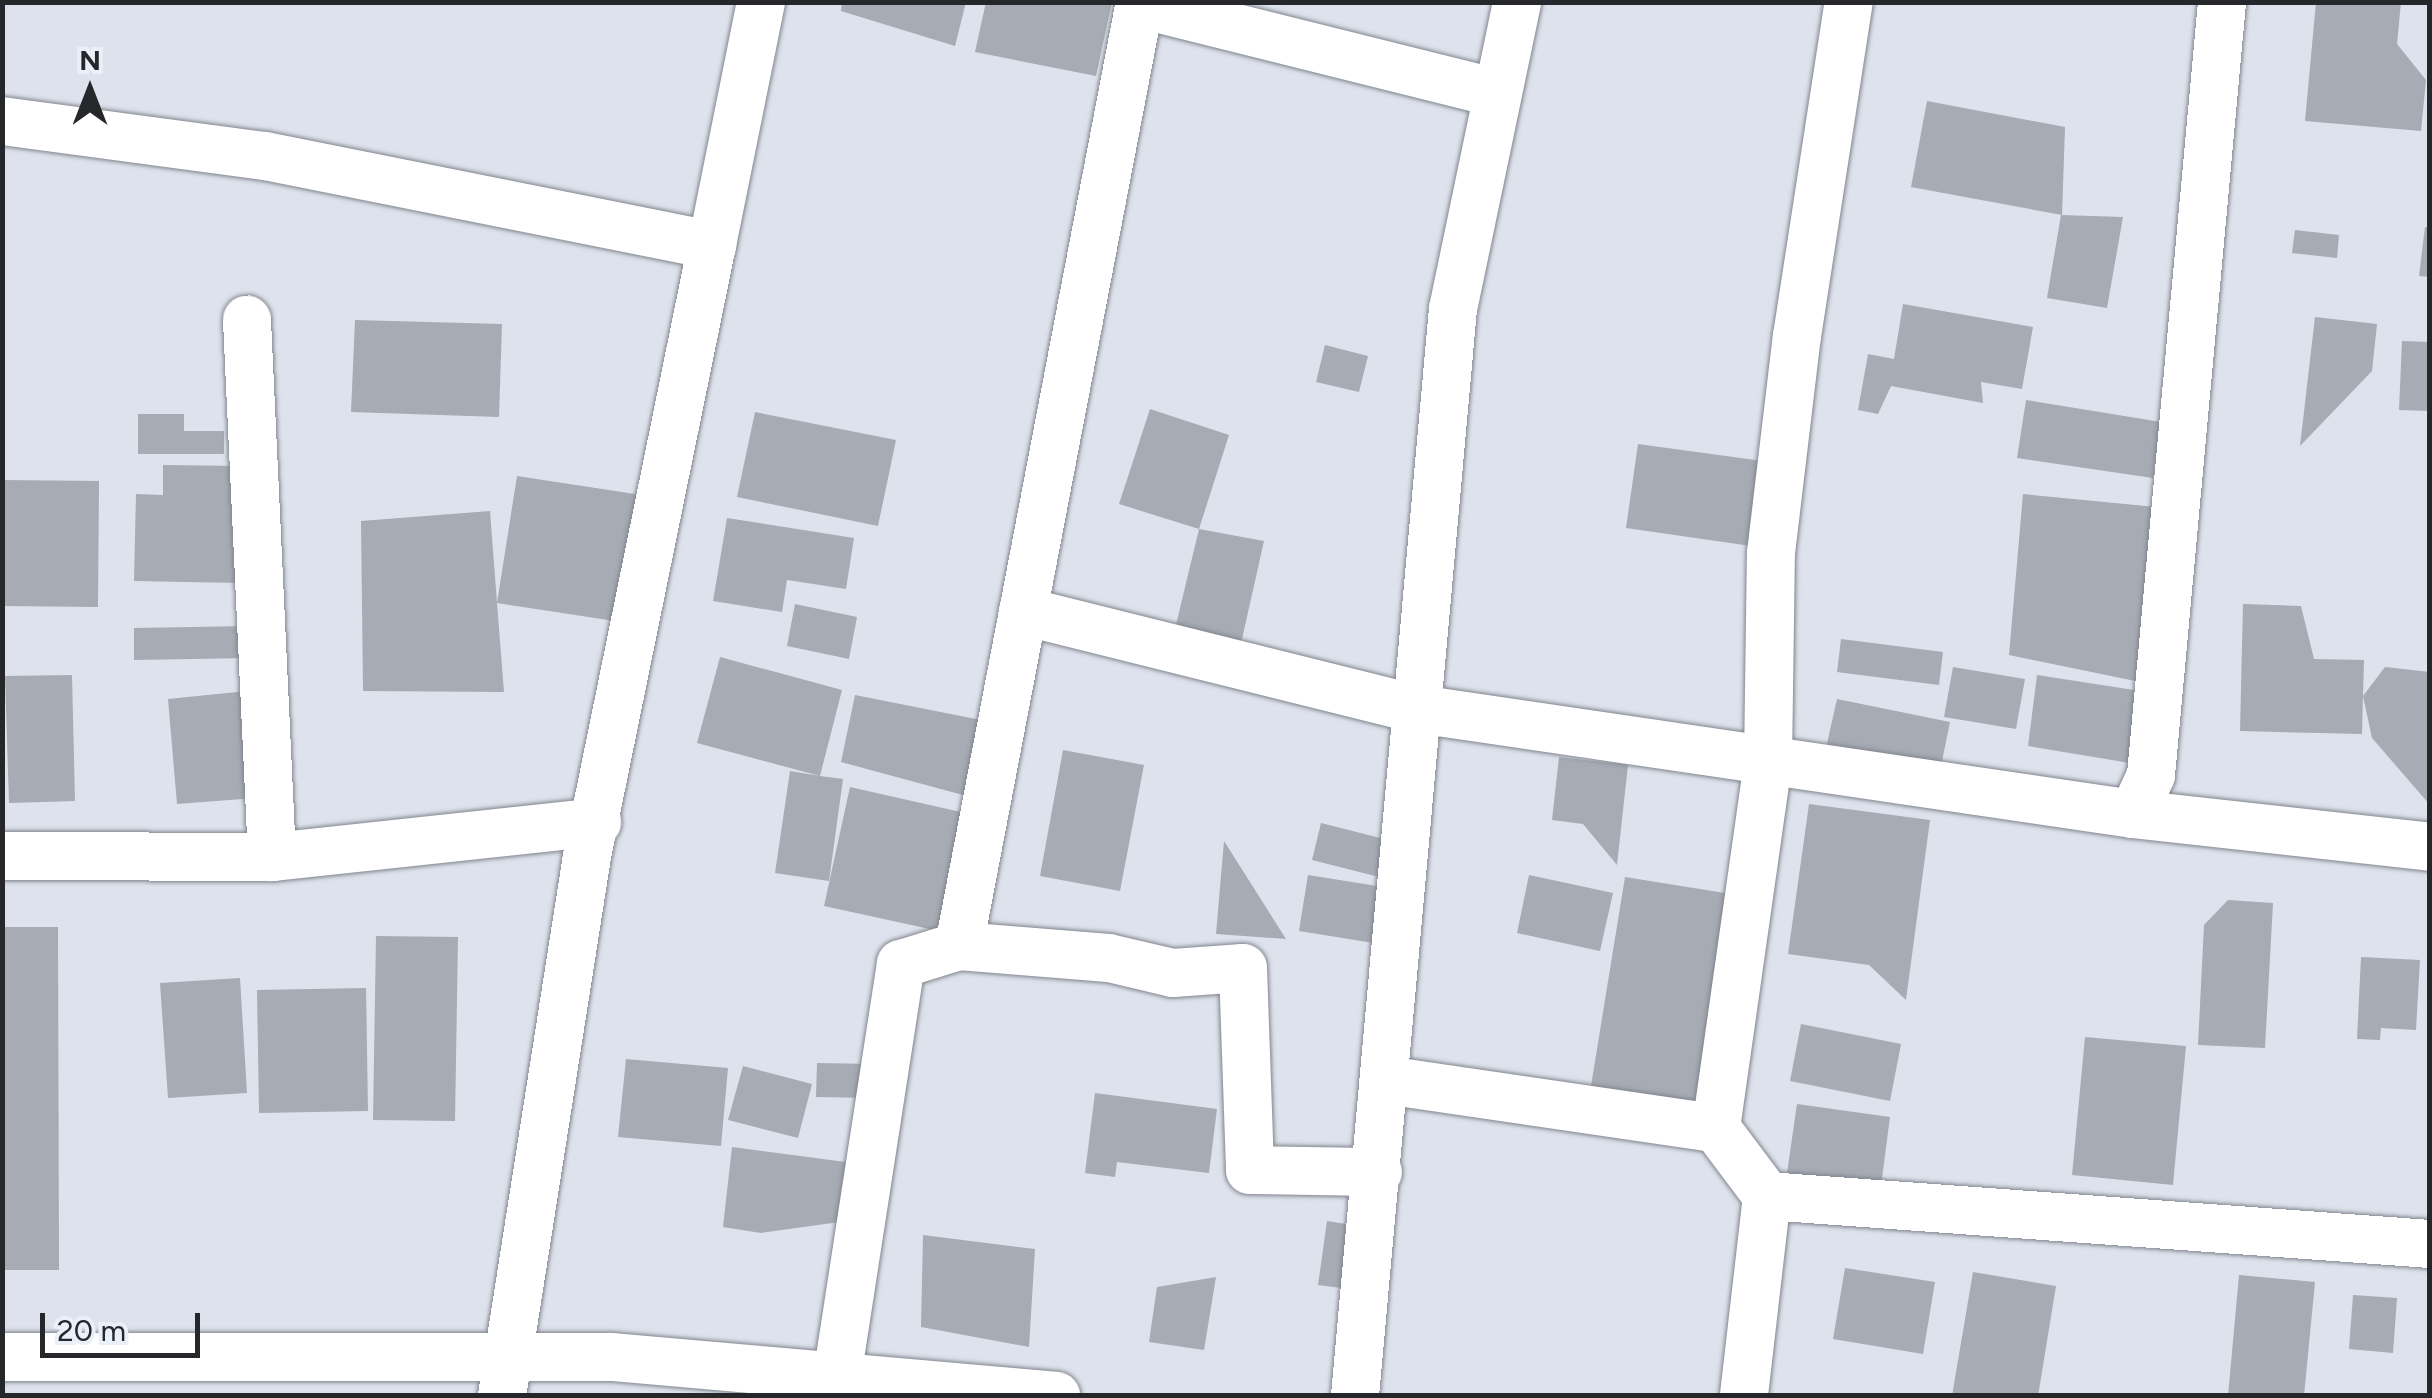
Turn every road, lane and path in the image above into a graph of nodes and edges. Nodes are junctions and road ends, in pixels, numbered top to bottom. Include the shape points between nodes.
1 (761, 2) edge
2 (1517, 2) edge
3 (1849, 2) edge
4 (2222, 2) edge
5 (1140, 3) edge
6 (1496, 93) junction
7 (2, 121) edge
8 (712, 245) junction
9 (248, 320) dead end
10 (1023, 611) junction
11 (1411, 708) junction
12 (1768, 762) junction
13 (2133, 814) junction
14 (597, 822) junction
15 (2430, 848) edge
16 (2, 856) edge
17 (272, 856) junction
18 (959, 946) junction
19 (1385, 1080) junction
20 (1716, 1128) junction
21 (1378, 1172) junction
22 (1766, 1196) junction
23 (2430, 1244) edge
24 (2, 1357) edge
25 (503, 1376) edge
26 (837, 1376) junction
27 (1056, 1396) edge
28 (1355, 1396) edge
29 (1744, 1396) edge

1 - 8 street
2 - 6 street
3 - 12 street via 1771,553
4 - 13 street via 2151,775
5 - 6 street
5 - 10 street
6 - 11 street via 1453,309
7 - 8 street via 265,156
8 - 14 street
9 - 17 street
10 - 11 street
10 - 18 street
11 - 12 street
11 - 19 street
12 - 13 street
12 - 20 street
13 - 15 street
14 - 17 street
14 - 25 street
16 - 17 street
18 - 21 street via 1109,958 1172,973 1243,968 1250,1170
18 - 26 street via 901,964
19 - 20 street
19 - 21 street
20 - 22 street
21 - 28 street via 1365,1228
22 - 23 street
22 - 29 street
24 - 25 street
25 - 26 street
26 - 27 street

